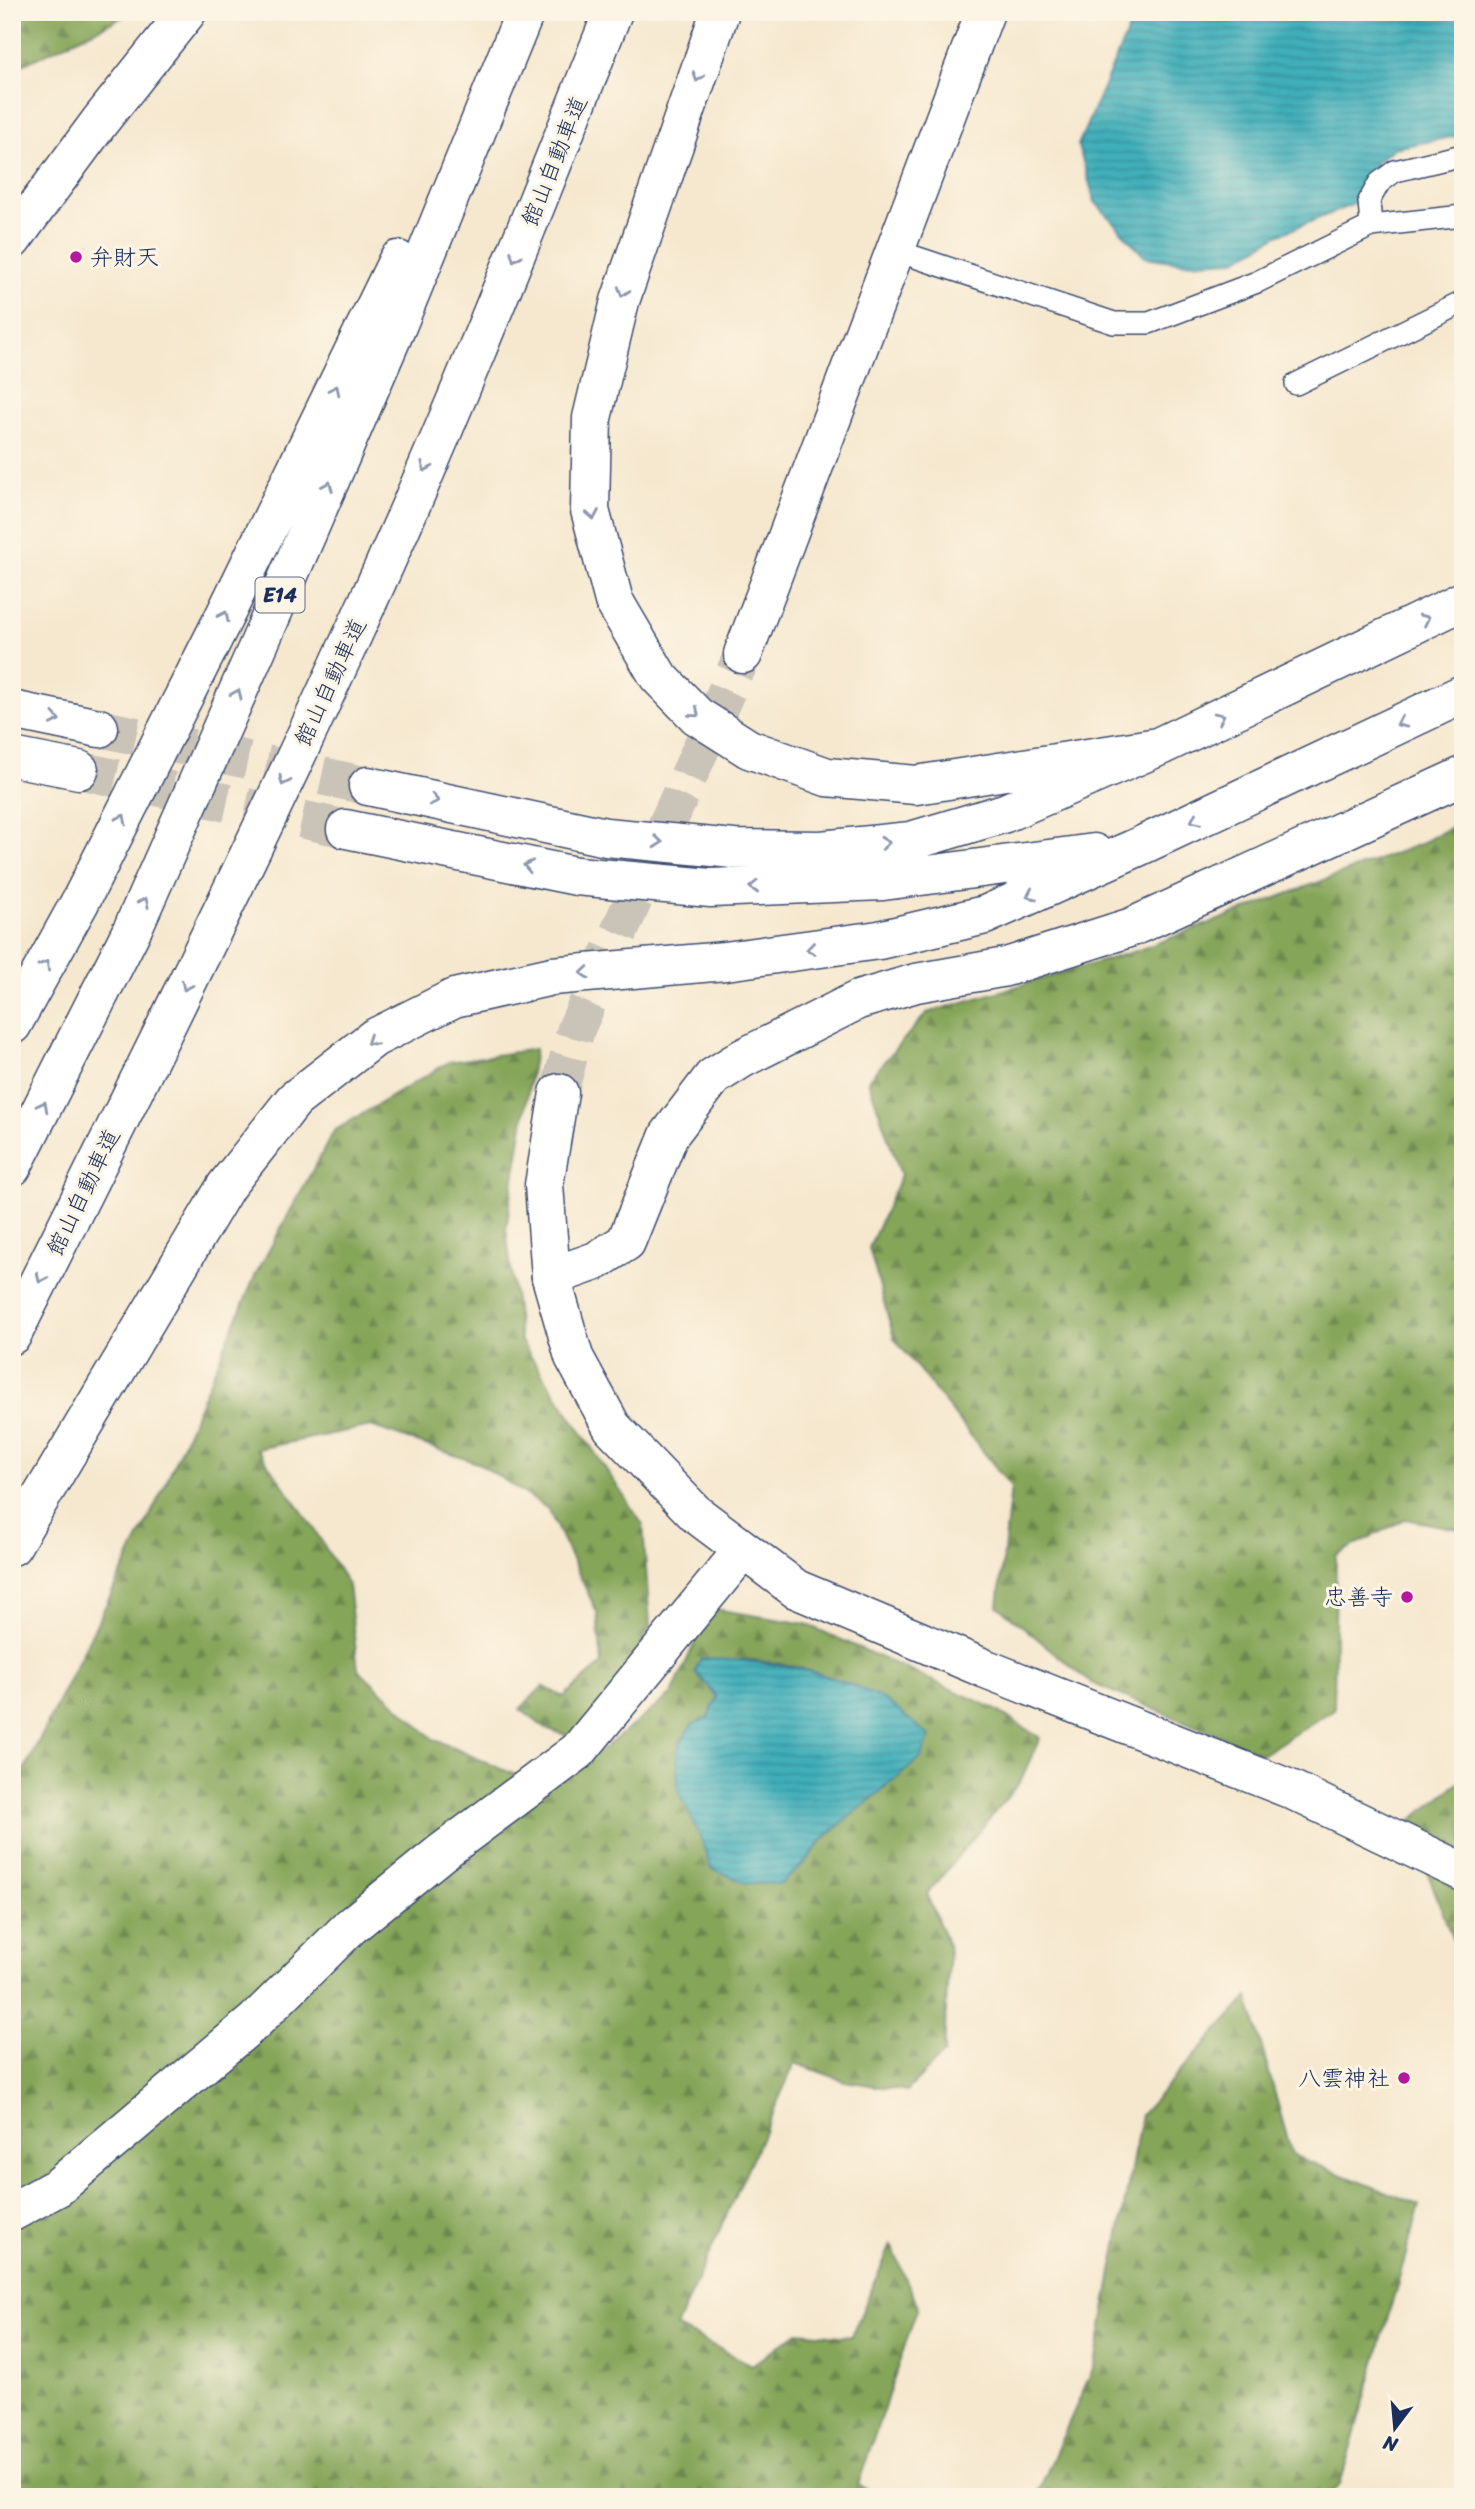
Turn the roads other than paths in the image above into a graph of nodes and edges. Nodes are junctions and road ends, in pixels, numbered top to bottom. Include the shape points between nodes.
1 (187, 12) edge
2 (517, 12) edge
3 (525, 12) edge
4 (613, 12) edge
5 (720, 12) edge
6 (985, 12) edge
7 (1463, 155) edge
8 (1463, 216) edge
9 (1371, 226) junction
10 (12, 240) edge
11 (894, 250) junction
12 (1463, 302) edge
13 (1296, 384) dead end
14 (1463, 601) edge
15 (743, 654) tunnel mouth
16 (1463, 694) edge
17 (12, 710) edge
18 (99, 728) tunnel mouth
19 (1158, 747) junction
20 (12, 757) edge
21 (79, 770) tunnel mouth
22 (1463, 776) edge
23 (368, 786) tunnel mouth
24 (346, 829) tunnel mouth
25 (1138, 847) junction
26 (12, 1025) edge
27 (559, 1093) tunnel mouth
28 (12, 1167) edge
29 (551, 1276) junction
30 (12, 1335) edge
31 (12, 1546) edge
32 (744, 1550) junction
33 (1463, 1872) edge
34 (12, 2211) edge

1 - 10 main road
26 -> 2 main road via 80,902 225,615
28 -> 3 main road, E14 via 133,928 402,314
4 -> 30 main road, 館山自動車道 via 486,329 355,631 194,970
5 -> 19 main road via 620,301 592,418 590,510 614,601 659,676 697,716 749,749 827,777 916,785
6 - 11 main road
7 - 9 lane via 1395,171 1379,183 1369,201
8 - 9 lane
9 - 11 lane via 1256,282 1149,323 1114,323
11 - 15 main road
12 - 13 lane
19 -> 14 main road
16 -> 25 main road
17 -> 18 main road
23 -> 19 main road via 606,838 734,849 821,850 911,841 1005,813
20 - 21 main road
22 - 29 main road via 1132,927 1006,967 916,983 859,1000 765,1046 713,1077 669,1135 626,1242 596,1261
25 -> 24 main road via 883,881 711,888 576,876
25 -> 31 main road via 985,915 879,940 725,961 552,976 454,998 374,1038 294,1100 226,1186
27 - 29 main road via 544,1185
29 - 32 main road via 574,1357 612,1427 696,1514
32 - 33 main road via 796,1590 1290,1789
32 - 34 main road via 578,1751 351,1926 255,2021 58,2187

